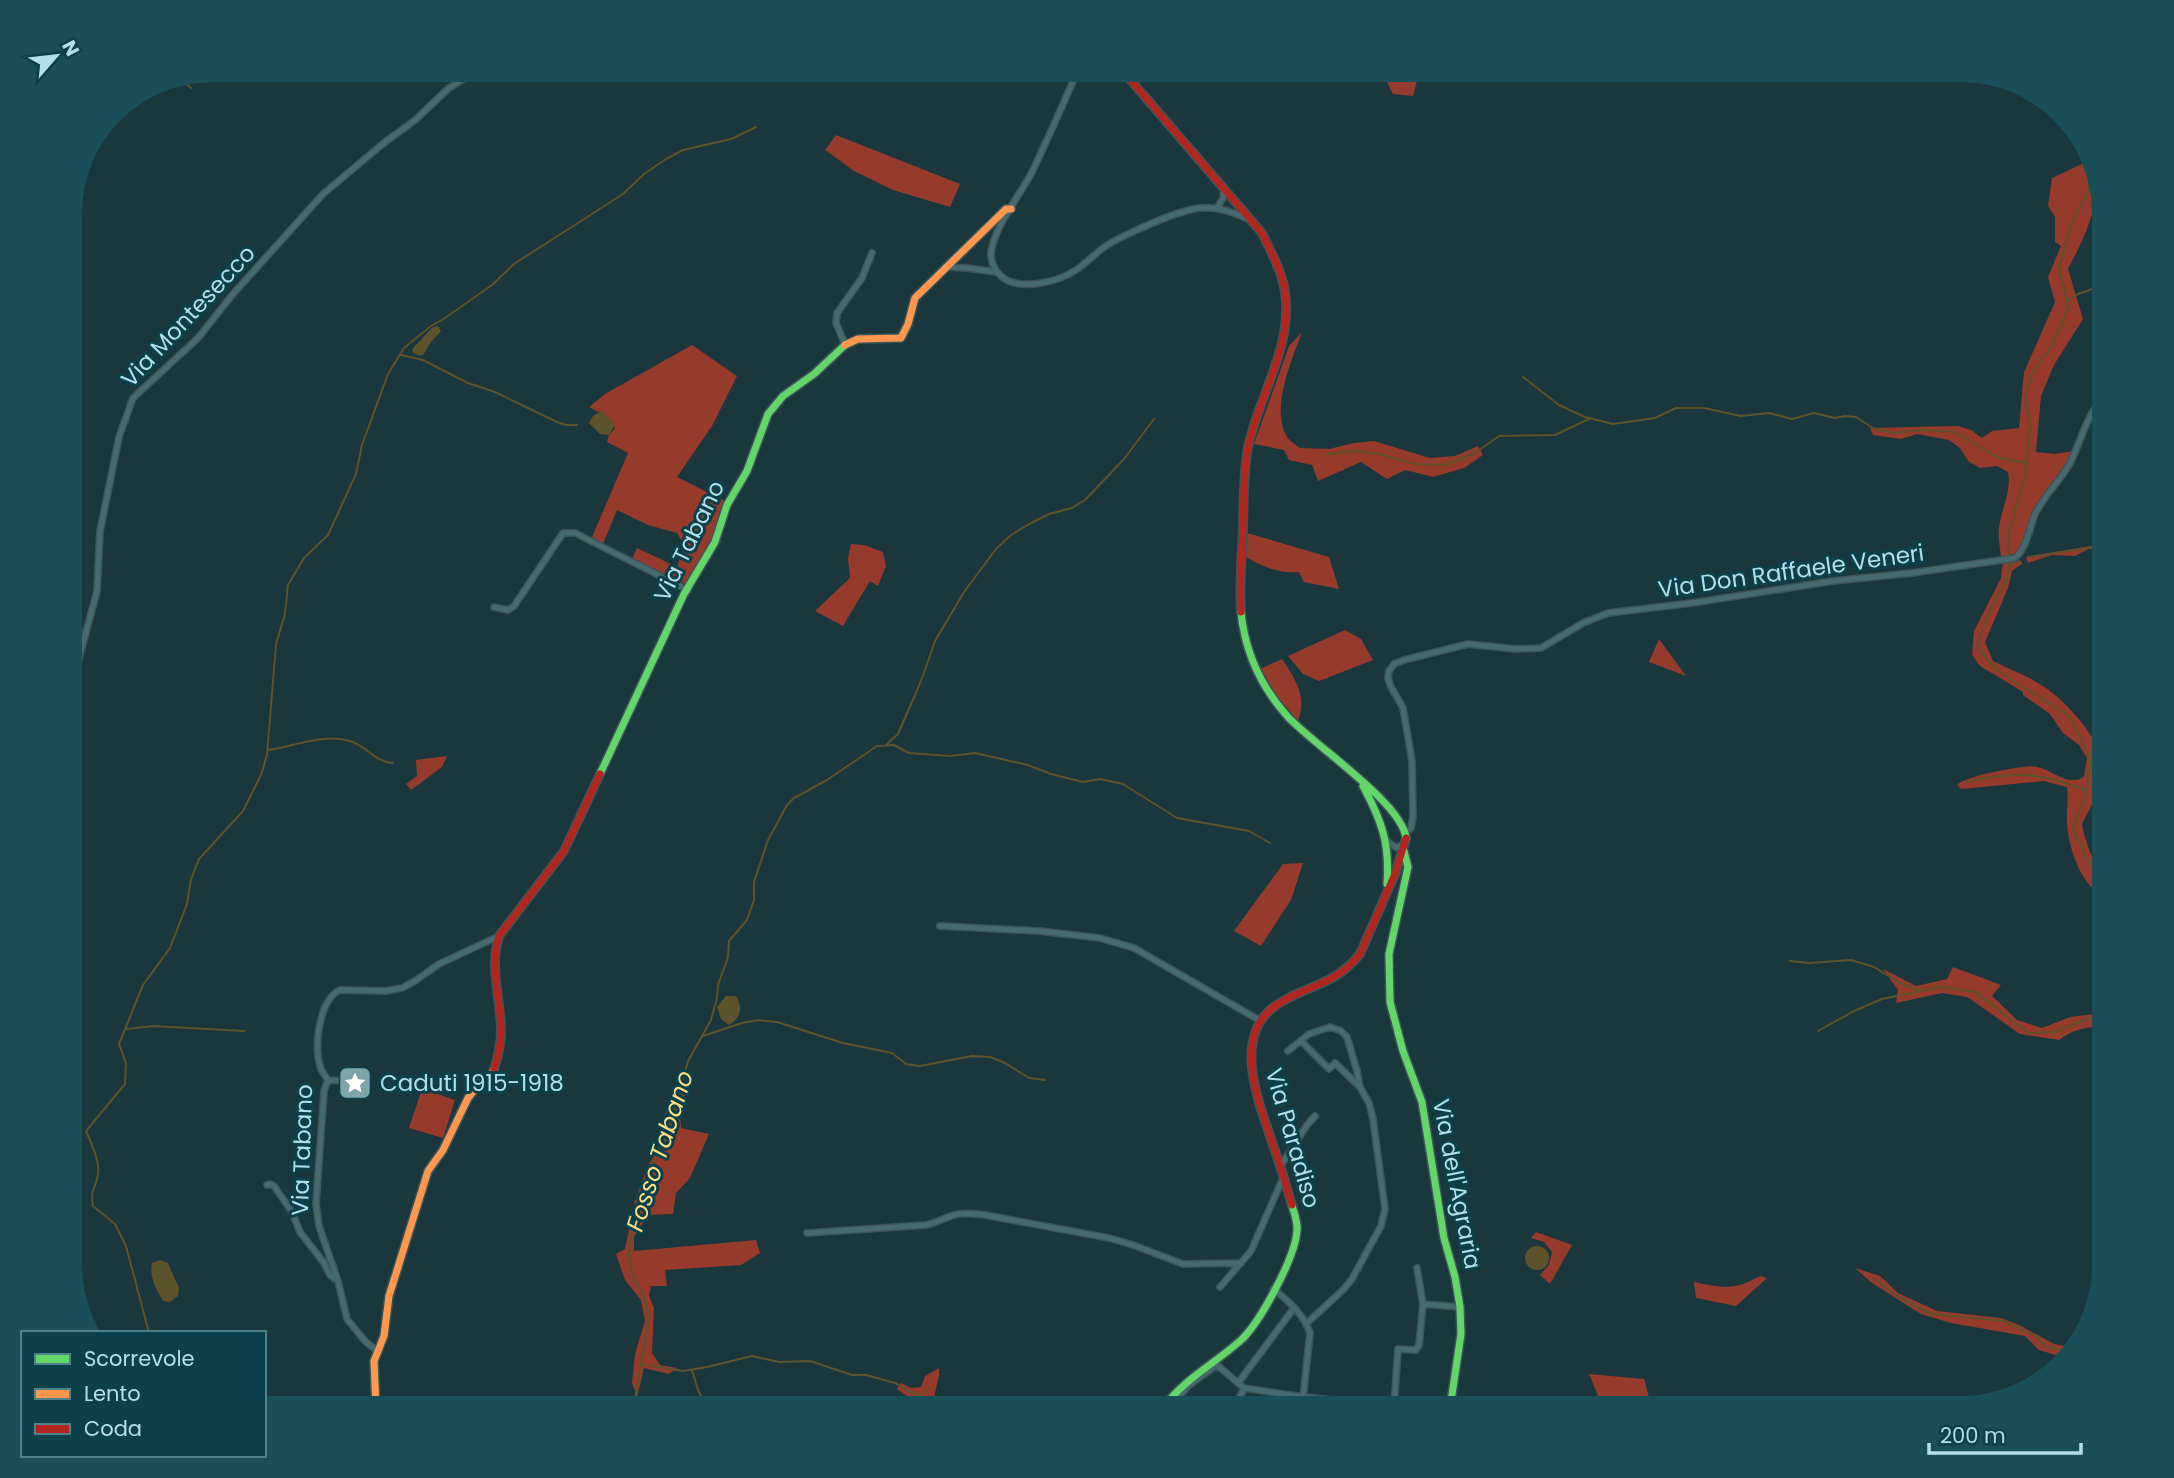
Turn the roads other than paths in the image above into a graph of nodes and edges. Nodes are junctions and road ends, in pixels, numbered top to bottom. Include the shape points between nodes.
1 (457, 82) edge
2 (1073, 82) edge
3 (1132, 82) edge
4 (1224, 188) junction
5 (1236, 202) junction
6 (1221, 208) junction
7 (1011, 209) junction
8 (1252, 221) junction
9 (872, 253) dead end
10 (945, 267) junction
11 (996, 272) junction
12 (845, 344) junction
13 (2092, 412) edge
14 (688, 590) junction
15 (494, 607) dead end
16 (83, 646) edge
17 (1361, 782) junction
18 (1405, 833) junction
19 (1388, 840) junction
20 (1404, 846) junction
21 (1386, 891) junction
22 (940, 926) dead end
23 (499, 936) junction
24 (1259, 1020) junction
25 (1301, 1041) junction
26 (1289, 1051) dead end
27 (328, 1080) junction
28 (351, 1081) dead end
29 (1360, 1087) junction
30 (1314, 1116) dead end
31 (327, 1163) dead end
32 (319, 1164) junction
33 (1280, 1167) junction
34 (1283, 1177) junction
35 (267, 1185) dead end
36 (807, 1233) dead end
37 (1241, 1263) junction
38 (1417, 1268) dead end
39 (338, 1281) junction
40 (1220, 1287) dead end
41 (1273, 1289) junction
42 (1423, 1304) junction
43 (1460, 1307) junction
44 (1294, 1308) junction
45 (1307, 1324) junction
46 (377, 1351) junction
47 (1241, 1386) junction
48 (375, 1396) edge
49 (1170, 1396) edge
50 (1180, 1396) edge
51 (1238, 1396) edge
52 (1297, 1396) edge
53 (1303, 1396) edge
54 (1395, 1396) edge
55 (1452, 1396) edge

1 - 16 street, Via Montesecco via 323,194 198,338 133,398 100,531 97,591
2 - 7 street
3 - 4 street
4 - 5 street
4 - 6 street
5 - 6 street
5 - 8 street
6 - 8 street
6 - 11 street via 1177,214 1113,242 1062,277 1029,284 1005,279
7 - 10 street
7 - 11 street via 991,250
8 - 17 street via 1273,252 1287,296 1288,319 1250,441 1241,556 1242,624 1254,666 1274,700 1297,727
9 - 12 street via 862,278 837,313
10 - 11 street
10 - 12 street via 915,298 901,338 858,339
12 - 14 street, Via Tabano via 768,414 715,542
13 - 18 street, Via Don Raffaele Veneri via 2070,464 2042,502 2022,552 2015,558 1608,613 1541,648 1459,645 1398,662 1388,678 1403,708 1412,761 1413,816
14 - 15 street via 568,532 514,606 508,610
14 - 23 street, Via Tabano via 564,851
17 - 18 street via 1390,807
17 - 19 street
18 - 19 street via 1395,829
18 - 20 street
19 - 20 street via 1397,848
19 - 21 street
20 - 21 street
20 - 43 street, Via dell'Agraria via 1408,867 1389,954 1390,1002 1422,1102
21 - 24 street via 1351,967 1321,986 1277,1004
22 - 24 street via 1039,931 1100,938 1134,948
23 - 27 street, Via Tabano via 439,964 402,988 335,992 321,1015 317,1049 320,1068
23 - 46 street via 498,1057 492,1074 468,1098 428,1171 395,1274
24 - 33 street, Via Paradiso via 1253,1037 1254,1084
25 - 26 street
25 - 29 street via 1329,1069 1335,1063
25 - 29 street via 1320,1029 1341,1031 1351,1048
27 - 28 street
27 - 32 street, Via Tabano
29 - 45 street via 1373,1119 1385,1209 1381,1226 1352,1279
30 - 33 street
31 - 32 street
32 - 39 street, Via Tabano via 319,1226
33 - 34 street, Via Paradiso
34 - 37 street
34 - 41 street, Via Paradiso via 1297,1231
35 - 39 street via 274,1186 300,1232
36 - 37 street via 935,1224 965,1213 1109,1238 1183,1264
37 - 40 street
38 - 42 street
39 - 46 street, Via Tabano via 347,1319
41 - 44 street
41 - 49 street, Via Paradiso via 1244,1338
42 - 43 street
42 - 54 street via 1419,1345 1416,1350 1398,1349
43 - 55 street, Via dell'Agraria
44 - 45 street
44 - 47 street
45 - 53 street
46 - 48 street
47 - 50 street via 1217,1365
47 - 51 street
47 - 52 street

